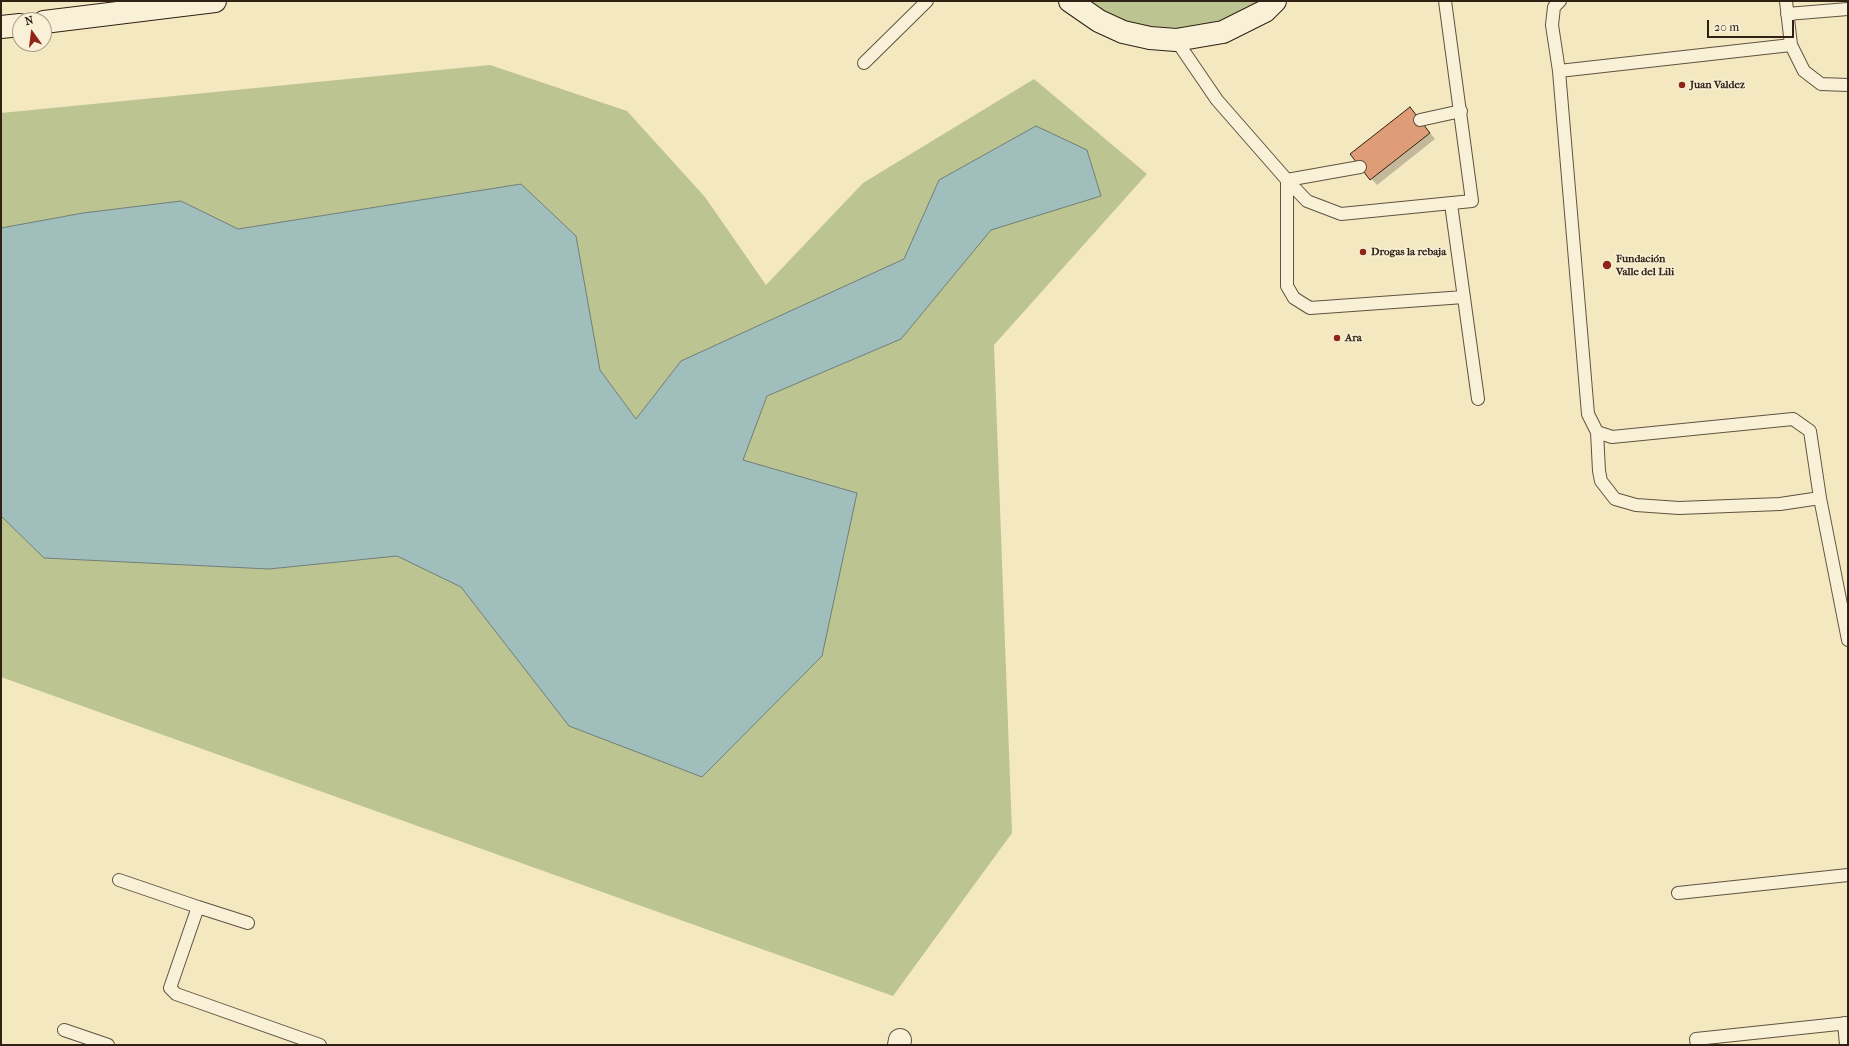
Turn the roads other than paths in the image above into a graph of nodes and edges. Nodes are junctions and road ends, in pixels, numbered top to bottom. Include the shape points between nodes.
1 (214, 1) edge
2 (927, 1) edge
3 (1070, 1) edge
4 (1275, 1) edge
5 (1445, 1) edge
6 (1560, 1) edge
7 (1786, 1) edge
8 (1848, 9) edge
9 (1787, 14) junction
10 (52, 21) edge
11 (12, 26) edge
12 (1, 27) edge
13 (1176, 40) junction
14 (1790, 45) junction
15 (864, 63) dead end
16 (1559, 71) junction
17 (1848, 85) edge
18 (1461, 112) junction
19 (1420, 120) dead end
20 (1360, 167) dead end
21 (1287, 180) junction
22 (1451, 204) junction
23 (1464, 296) junction
24 (1478, 399) dead end
25 (1598, 432) junction
26 (1820, 498) junction
27 (1848, 640) edge
28 (1848, 875) edge
29 (119, 880) dead end
30 (1678, 893) dead end
31 (198, 907) junction
32 (248, 923) dead end
33 (1846, 1023) edge
34 (64, 1030) dead end
35 (108, 1045) edge
36 (320, 1045) edge
37 (1697, 1045) edge
38 (1846, 1045) edge

1 - 10 main road
2 - 15 lane
3 - 13 main road via 1099,21 1123,32
4 - 13 main road via 1265,11 1223,32
5 - 18 lane
6 - 16 lane via 1554,7 1552,26
7 - 9 lane
8 - 9 lane
9 - 14 lane
11 - 12 main road
13 - 21 lane via 1217,100
14 - 16 lane
14 - 17 lane via 1804,71 1821,84
16 - 25 lane via 1588,414
18 - 19 lane
18 - 22 lane via 1472,202
20 - 21 lane
21 - 22 lane via 1308,201 1341,214
21 - 23 lane via 1288,286 1294,298 1310,308
22 - 23 lane
23 - 24 lane
25 - 26 lane via 1601,481 1615,499 1636,505 1679,508 1780,504
25 - 26 lane via 1612,437 1793,419 1810,431
26 - 27 lane
28 - 30 lane
29 - 31 lane
31 - 32 lane
31 - 36 lane via 170,988 176,994
33 - 37 lane via 1696,1039
33 - 38 lane
34 - 35 lane

